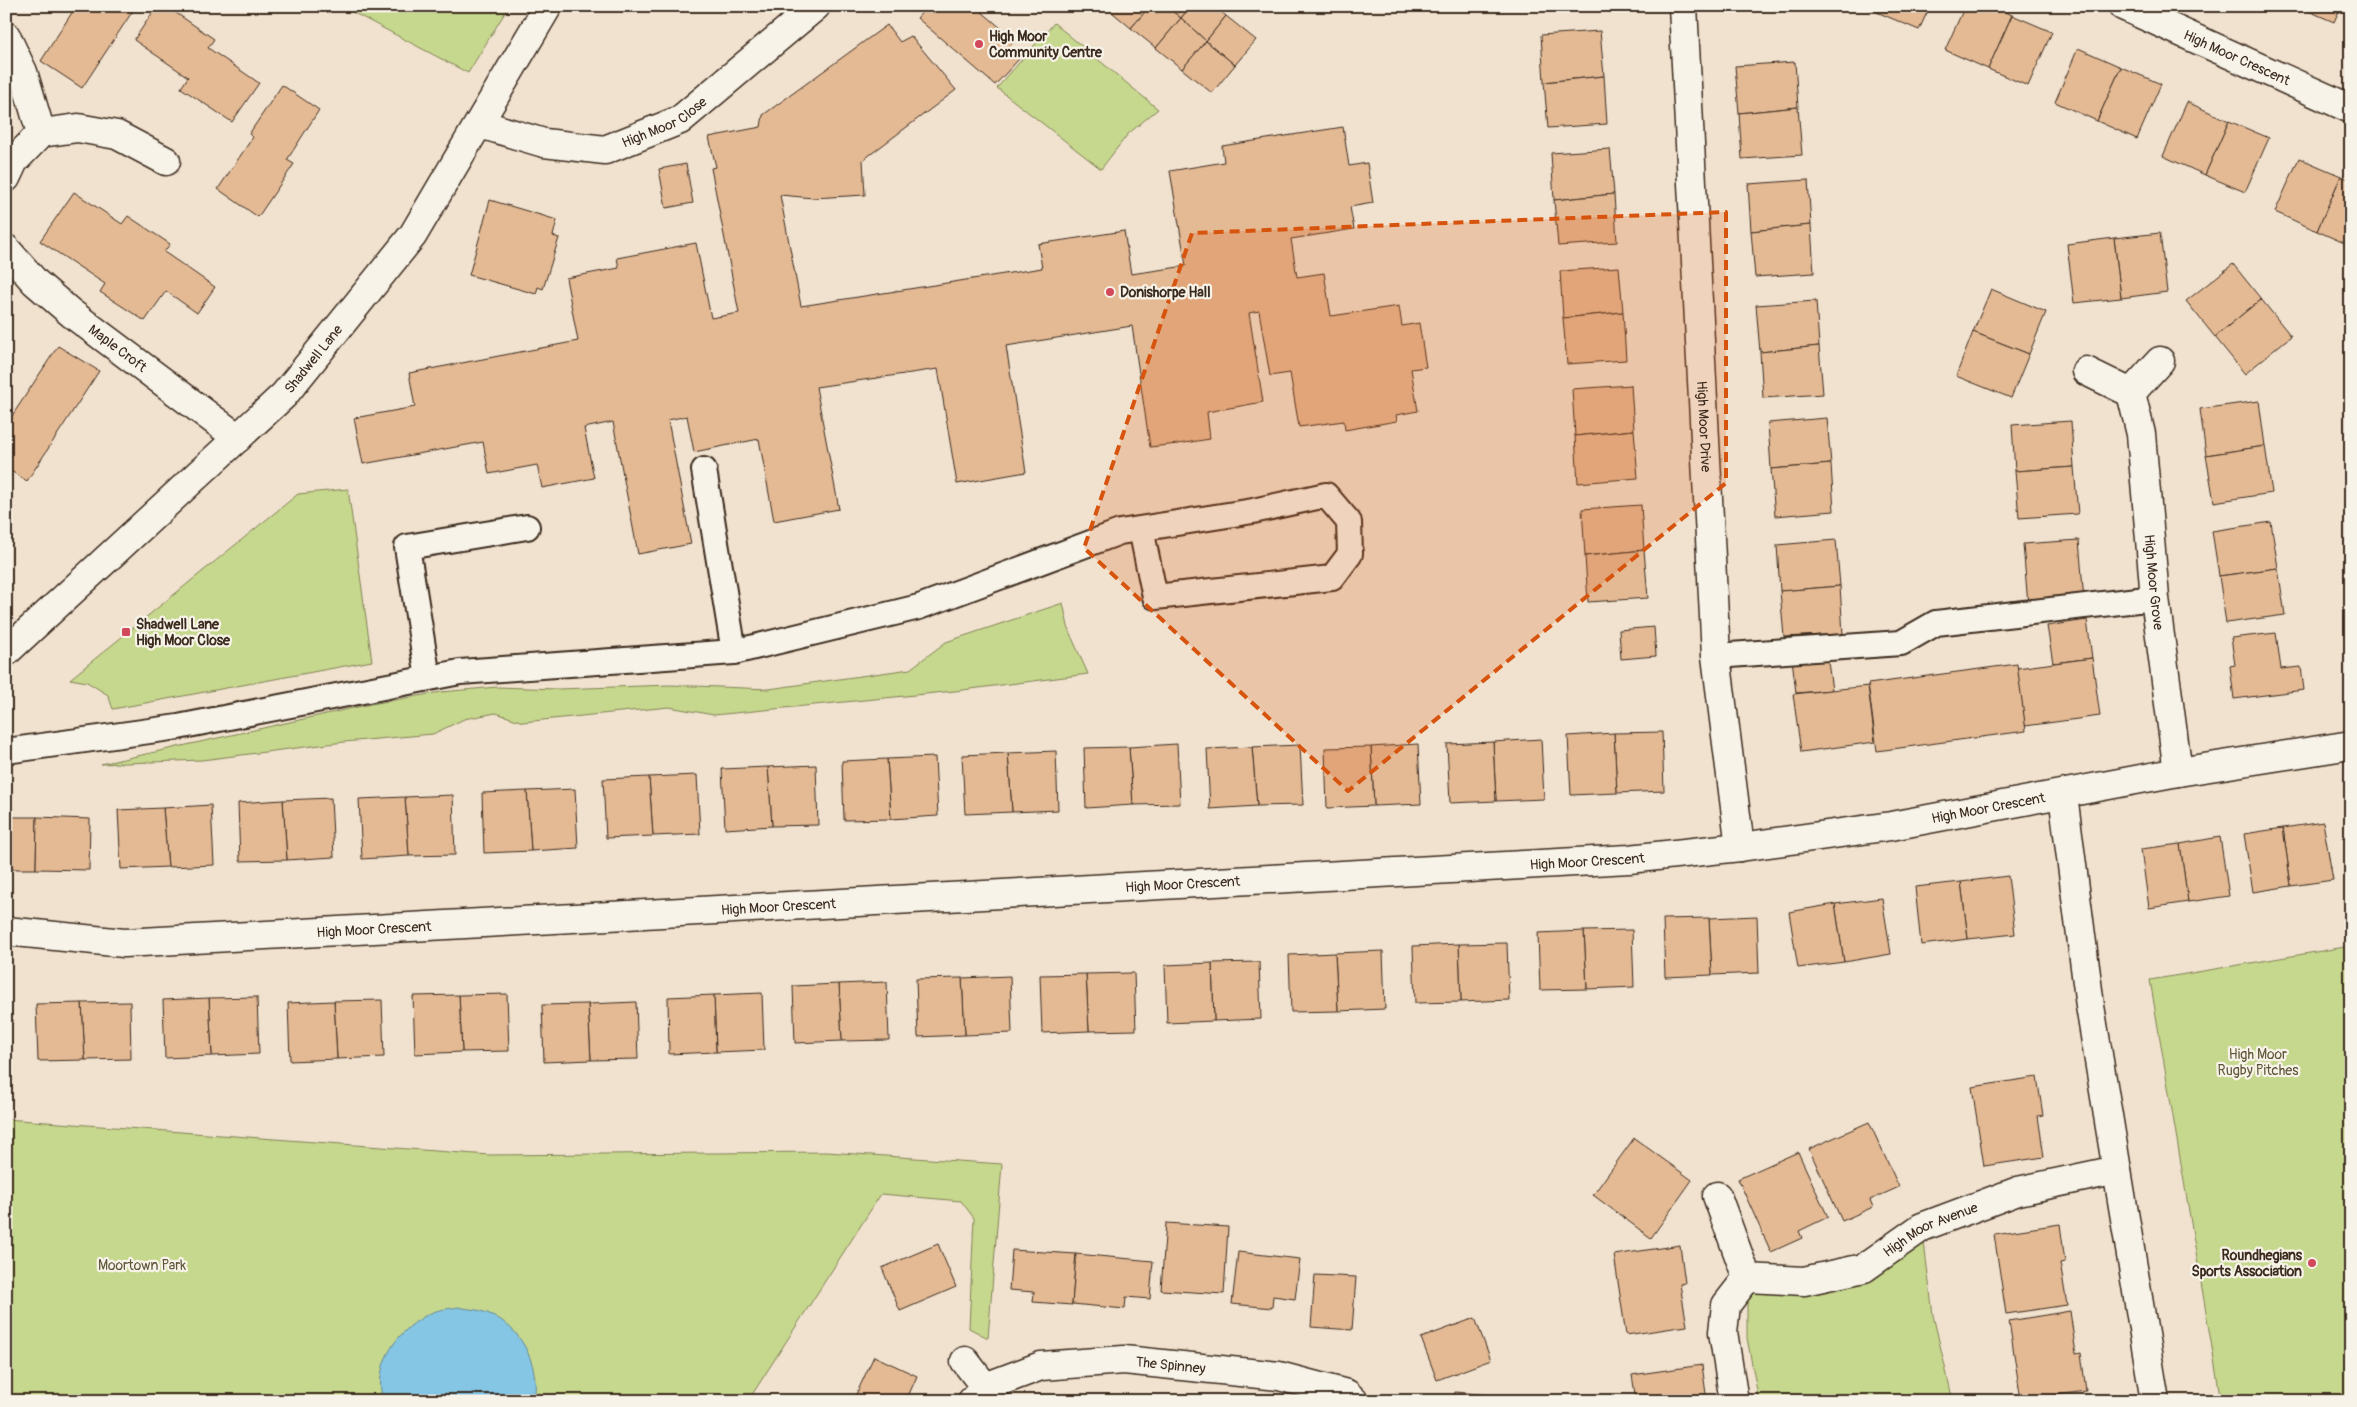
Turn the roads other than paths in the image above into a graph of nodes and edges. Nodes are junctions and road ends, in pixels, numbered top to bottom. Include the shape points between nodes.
1 (548, 6) edge
2 (816, 6) edge
3 (1683, 6) edge
4 (2123, 6) edge
5 (6, 36) edge
6 (2351, 109) edge
7 (480, 124) junction
8 (41, 133) junction
9 (166, 161) dead end
10 (6, 178) edge
11 (6, 249) edge
12 (2160, 360) dead end
13 (2086, 371) dead end
14 (2131, 393) junction
15 (238, 438) junction
16 (704, 470) dead end
17 (527, 527) dead end
18 (1141, 529) junction
19 (2155, 598) junction
20 (6, 652) edge
21 (734, 652) junction
22 (1716, 656) junction
23 (428, 678) junction
24 (2351, 745) edge
25 (6, 751) edge
26 (2178, 772) junction
27 (2063, 795) junction
28 (1740, 847) junction
29 (6, 930) edge
30 (2117, 1170) junction
31 (1717, 1196) dead end
32 (1747, 1278) junction
33 (965, 1361) dead end
34 (978, 1394) edge
35 (1354, 1401) edge
36 (1734, 1401) edge
37 (2155, 1401) edge

1 - 7 street, Shadwell Lane
2 - 7 street, High Moor Close via 680,120 605,150 544,143
3 - 22 street, High Moor Drive
4 - 6 street, High Moor Crescent
5 - 8 street via 23,72
7 - 15 street, Shadwell Lane via 413,235 284,395
8 - 9 street via 78,128 118,135
8 - 10 street via 14,161
11 - 15 street, Maple Croft via 35,282 71,313
12 - 14 street
13 - 14 street
14 - 19 street, High Moor Grove via 2141,434
15 - 20 street, Shadwell Lane
16 - 21 lane
17 - 23 lane via 407,547
18 - 18 lane via 1253,511 1326,494 1349,522 1350,554 1332,578 1155,597
18 - 21 lane via 1120,532 919,608
19 - 22 lane via 1936,623 1901,643
19 - 26 street, High Moor Grove
21 - 23 lane via 460,672
22 - 28 street, High Moor Drive
23 - 25 lane via 178,727
24 - 26 street, High Moor Crescent
26 - 27 street, High Moor Crescent
27 - 28 street, High Moor Crescent via 1891,826
27 - 30 street via 2090,1006
28 - 29 street, High Moor Crescent via 1629,859 124,943
30 - 32 street, High Moor Avenue via 2018,1191 1922,1227 1864,1268 1804,1281
30 - 37 street
31 - 32 street
32 - 36 street via 1726,1304 1723,1332
33 - 34 street, The Spinney
34 - 35 street, The Spinney via 1041,1366 1124,1360 1279,1376 1347,1394

